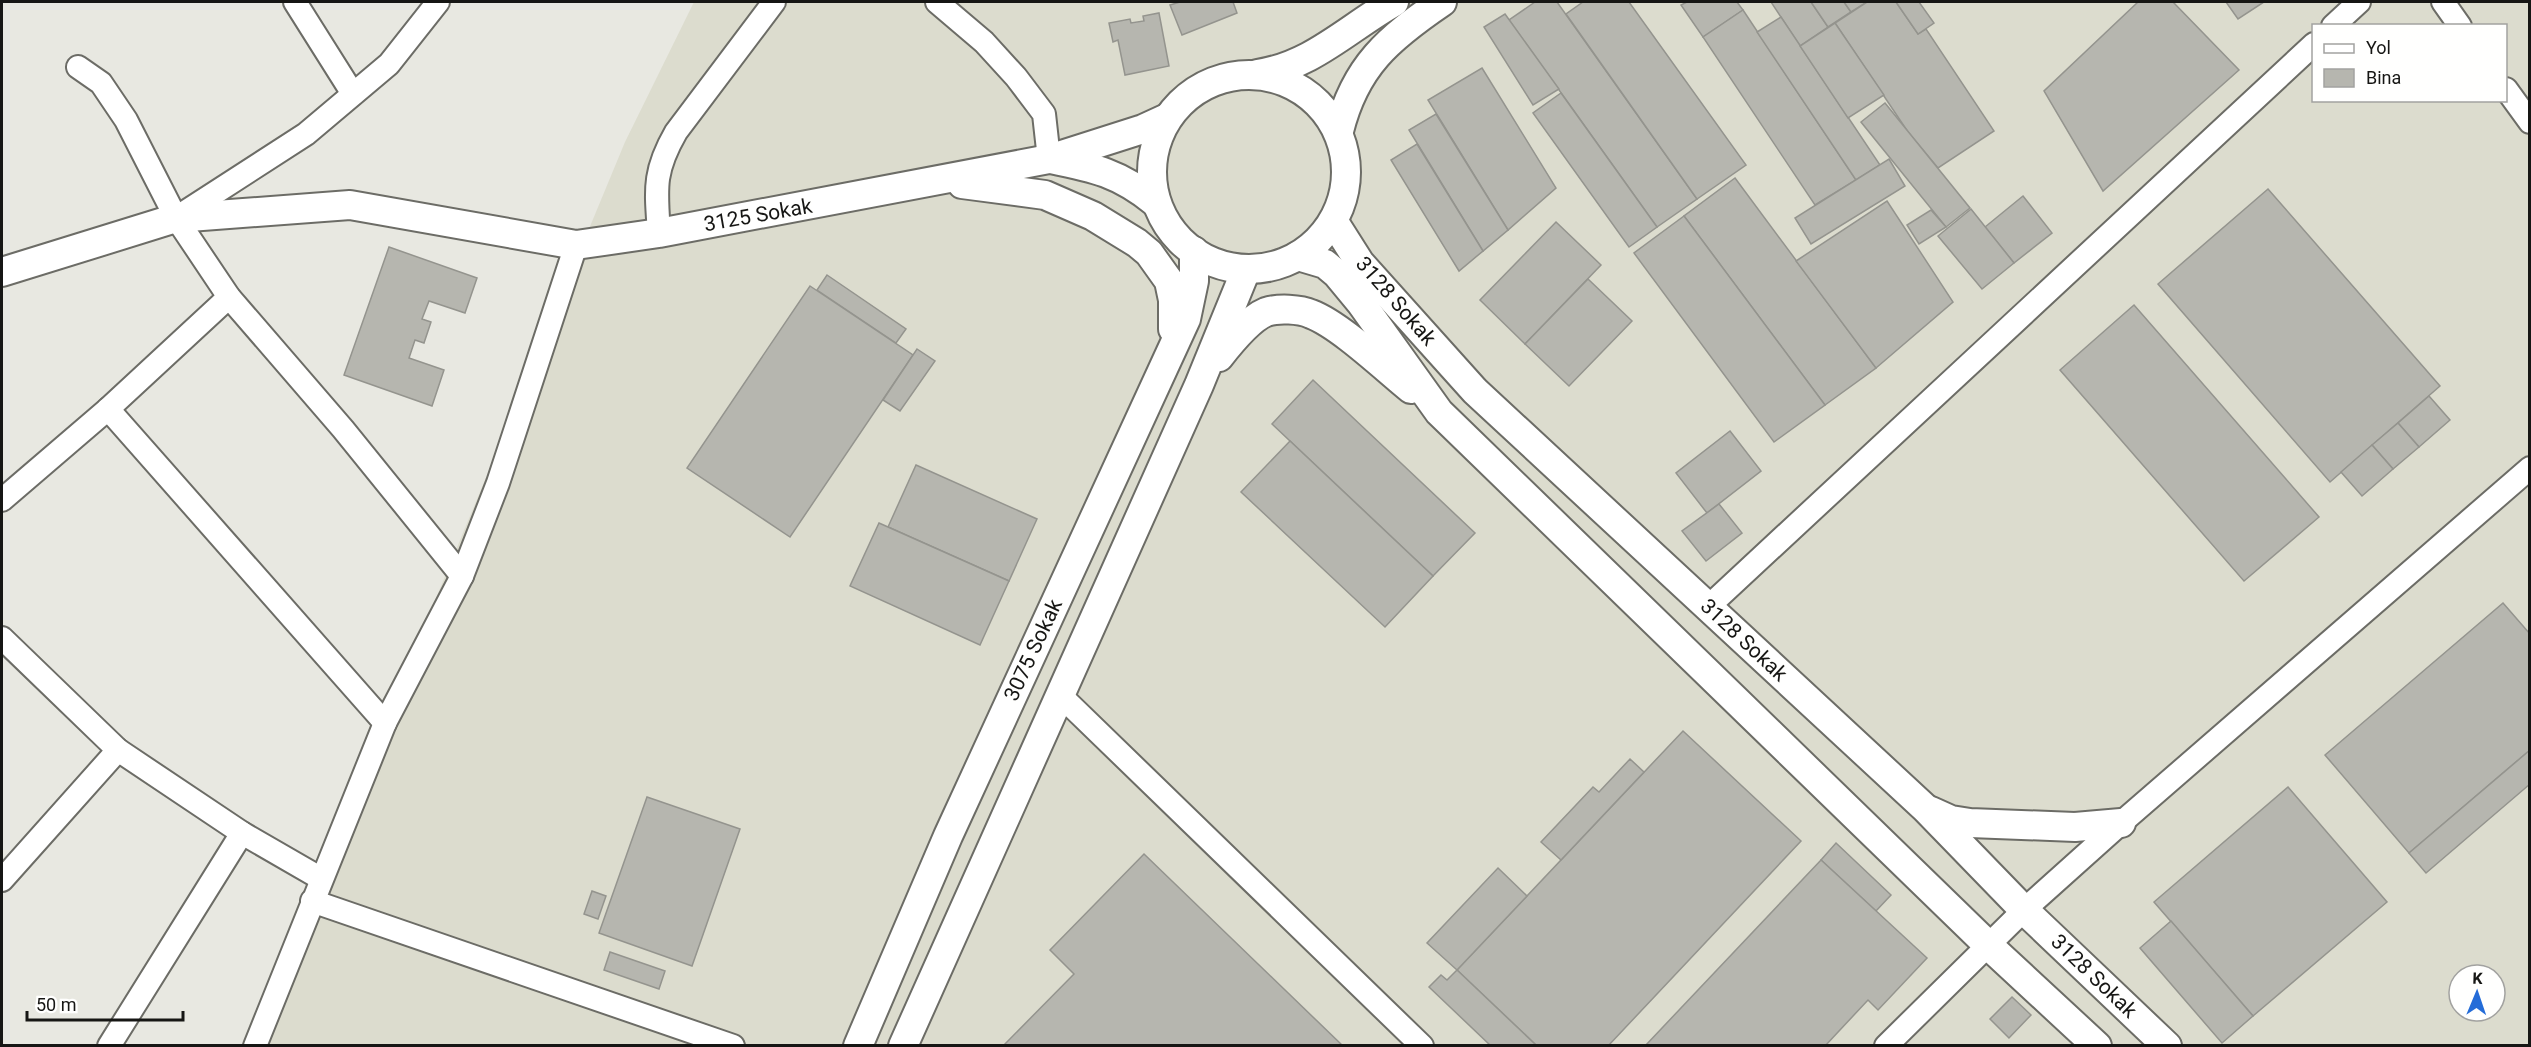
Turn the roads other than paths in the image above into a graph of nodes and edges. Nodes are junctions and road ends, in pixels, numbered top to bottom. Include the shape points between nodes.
1 (295, 2) edge
2 (438, 2) edge
3 (774, 2) edge
4 (937, 2) edge
5 (1394, 2) edge
6 (1442, 2) edge
7 (2359, 2) edge
8 (2443, 2) edge
9 (2335, 24) edge
10 (2459, 24) edge
11 (2312, 45) edge
12 (78, 67) dead end
13 (1251, 75) junction
14 (2507, 92) edge
15 (353, 94) junction
16 (1167, 118) junction
17 (2529, 122) edge
18 (1339, 131) junction
19 (1049, 159) junction
20 (939, 181) junction
21 (1155, 202) junction
22 (176, 218) junction
23 (1334, 222) junction
24 (659, 233) junction
25 (576, 245) junction
26 (1194, 251) junction
27 (1298, 256) junction
28 (1246, 270) junction
29 (2, 272) edge
30 (229, 297) junction
31 (1173, 344) junction
32 (1198, 385) junction
33 (108, 409) junction
34 (1439, 412) junction
35 (2529, 468) edge
36 (2, 500) edge
37 (462, 576) junction
38 (1708, 607) junction
39 (2, 638) edge
40 (1677, 641) junction
41 (1059, 694) junction
42 (385, 723) junction
43 (118, 750) junction
44 (1926, 809) junction
45 (2121, 823) junction
46 (242, 833) junction
47 (320, 878) junction
48 (2, 880) edge
49 (312, 901) junction
50 (2024, 910) junction
51 (1988, 945) junction
52 (109, 1046) edge
53 (255, 1046) edge
54 (733, 1046) edge
55 (858, 1046) edge
56 (903, 1046) edge
57 (1422, 1046) edge
58 (1886, 1046) edge
59 (2097, 1046) edge
60 (2167, 1046) edge

1 - 15 street
2 - 15 street via 389,64
3 - 24 street via 664,153 656,185
4 - 19 street via 984,42 1044,114
5 - 13 street via 1291,66
6 - 18 street via 1405,27 1369,64 1345,106
7 - 9 street
8 - 10 street
11 - 38 street
12 - 22 street via 101,83 126,120
13 - 16 street via 1220,79 1190,94
13 - 18 street via 1281,80 1308,95
14 - 17 street
15 - 22 street via 306,134
16 - 19 street, 3125 Sokak
16 - 21 street via 1154,149 1151,182
18 - 23 street via 1347,175
19 - 20 street, 3125 Sokak
19 - 21 street, 3125 Sokak via 1109,172
20 - 24 street, 3125 Sokak
20 - 31 street, 3125 Sokak via 1045,195 1093,216 1137,243 1169,281
21 - 26 street via 1180,241
22 - 25 street, 3125 Sokak via 350,205
22 - 29 street, 3125 Sokak
22 - 30 street
23 - 27 street
23 - 38 street, 3128 Sokak via 1360,263 1475,391
24 - 25 street, 3125 Sokak
25 - 37 street via 498,483
26 - 28 street via 1207,260
26 - 31 street, 3075 Sokak via 1191,298
27 - 28 street via 1273,267
27 - 34 street, 3128 Sokak via 1325,264 1337,274
28 - 32 street, 3075 Sokak
30 - 33 street
30 - 37 street
31 - 55 street, 3075 Sokak via 948,836
32 - 34 street, 3128 Sokak via 1242,330 1266,312 1288,310 1311,314 1334,327
32 - 41 street, 3075 Sokak
33 - 36 street
33 - 42 street
34 - 40 street, 3128 Sokak
35 - 45 street
37 - 42 street
38 - 40 street
38 - 44 street, 3128 Sokak
39 - 43 street
40 - 51 street, 3128 Sokak
41 - 56 street, 3075 Sokak
41 - 57 street
42 - 47 street
43 - 46 street
43 - 48 street
44 - 45 street via 1970,823 2075,827
44 - 50 street, 3128 Sokak
45 - 50 street
46 - 47 street
46 - 52 street
47 - 49 street
49 - 53 street
49 - 54 street
50 - 51 street
50 - 60 street, 3128 Sokak
51 - 58 street
51 - 59 street, 3128 Sokak

